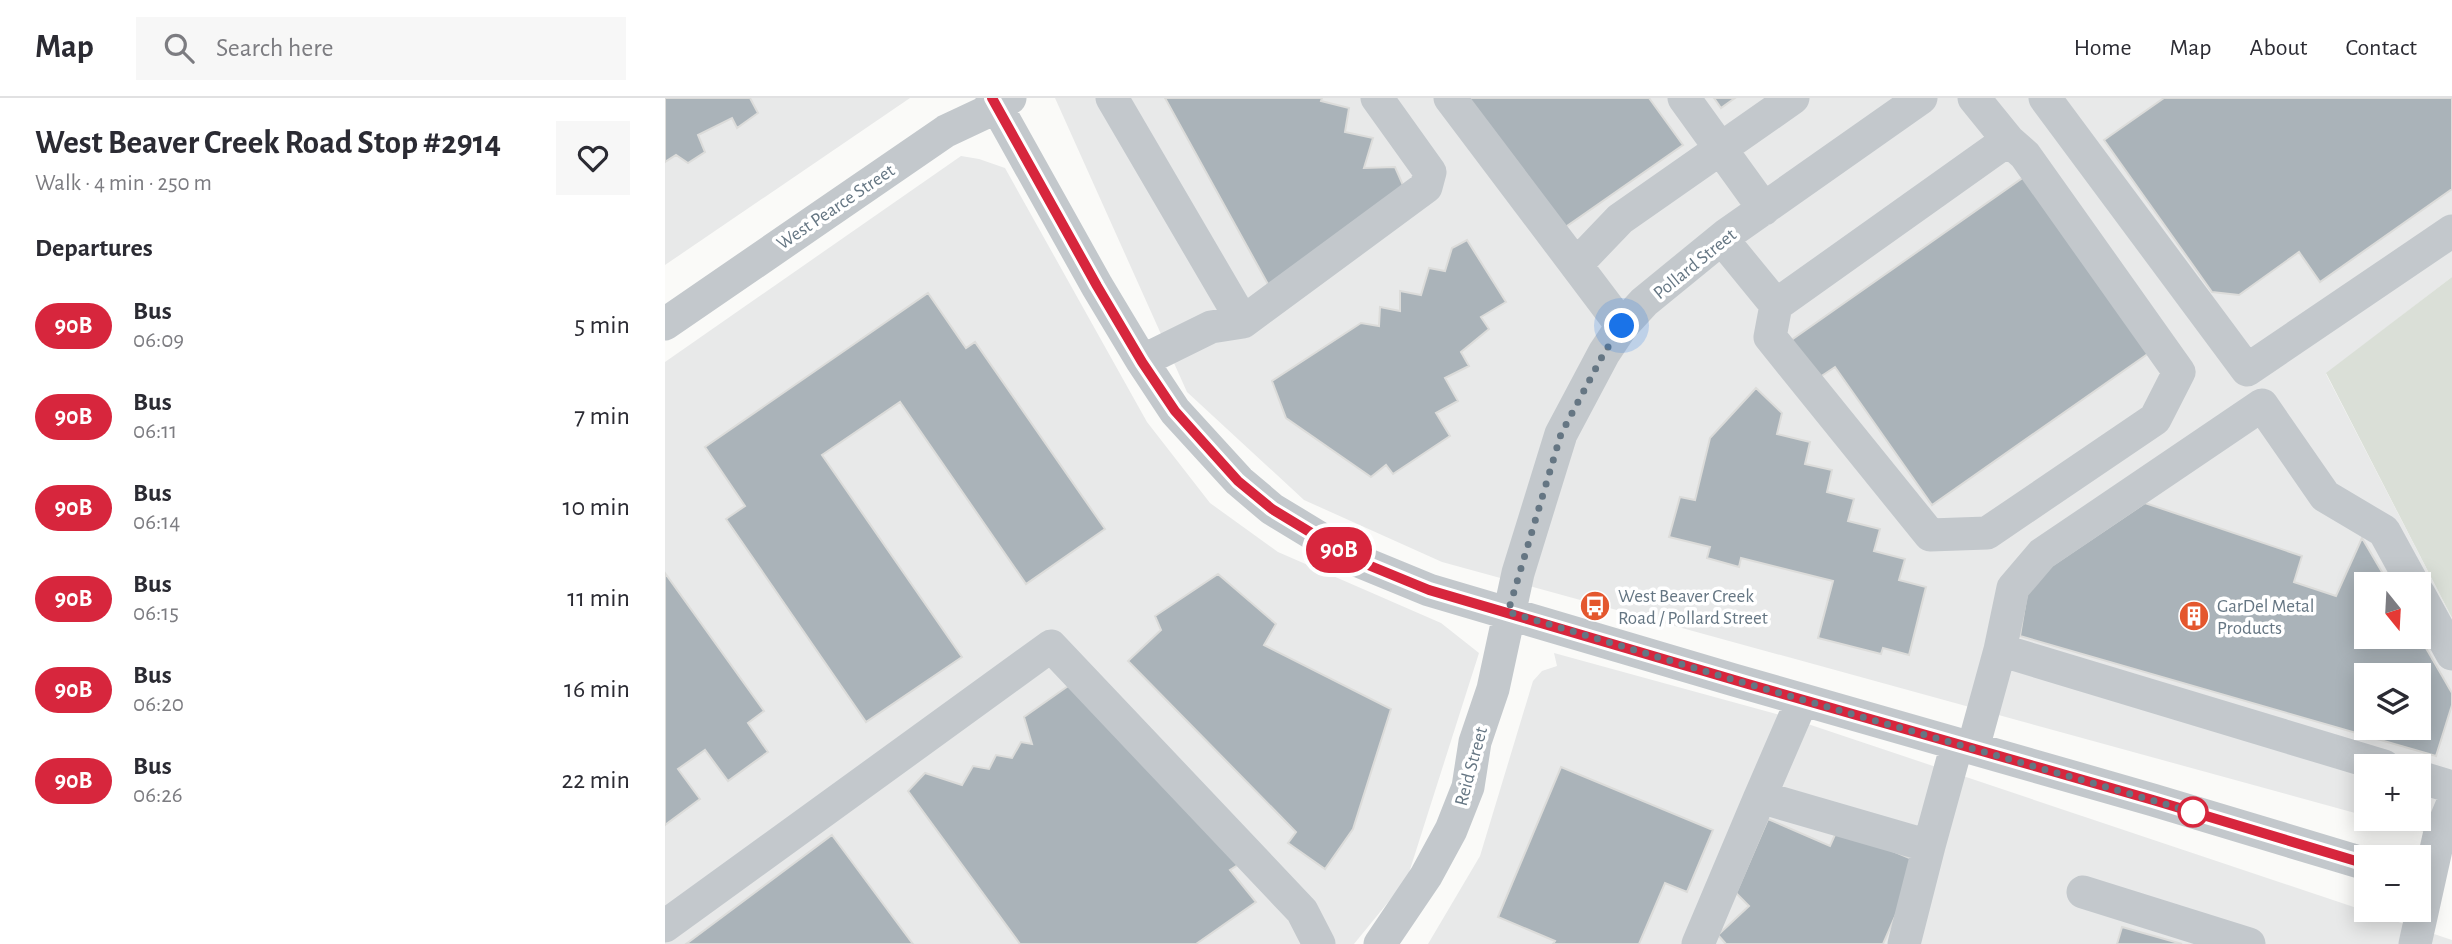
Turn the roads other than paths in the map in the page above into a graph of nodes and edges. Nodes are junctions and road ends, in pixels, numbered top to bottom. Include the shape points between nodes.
1 (1112, 98) edge
2 (1377, 98) edge
3 (1450, 98) edge
4 (1684, 98) edge
5 (1793, 98) edge
6 (1920, 98) edge
7 (1974, 98) edge
8 (2045, 98) edge
9 (1000, 101) edge
10 (2008, 140) junction
11 (1721, 149) junction
12 (1765, 209) junction
13 (2452, 232) edge
14 (1722, 239) junction
15 (1576, 265) junction
16 (1776, 305) junction
17 (1243, 322) junction
18 (665, 324) edge
19 (1622, 326) junction
20 (1142, 362) junction
21 (2406, 572) edge
22 (1508, 612) junction
23 (2431, 616) edge
24 (2000, 650) junction
25 (2452, 654) edge
26 (1802, 700) junction
27 (1965, 746) junction
28 (2354, 757) edge
29 (2431, 781) edge
30 (2452, 787) edge
31 (1761, 797) junction
32 (2452, 805) edge
33 (1929, 846) junction
34 (2354, 860) edge
35 (2433, 884) edge
36 (2083, 892) dead end
37 (665, 926) edge
38 (1319, 944) edge
39 (1380, 944) edge
40 (1698, 944) edge
41 (1904, 944) edge
42 (2249, 944) edge
43 (2415, 944) edge

1 - 17 street
2 - 17 street via 1430,172 1426,187
3 - 15 street
4 - 11 street
5 - 11 street
6 - 12 street, Pollard Street
7 - 10 street
8 - 13 street via 2247,370
9 - 18 street, West Pearce Street via 946,131
9 - 20 street via 1091,277
10 - 16 street
10 - 16 street via 2025,155 2179,372 2155,419 1987,533 1930,535 1770,337
11 - 12 street
11 - 15 street via 1621,219
12 - 14 street, Pollard Street
14 - 16 street
14 - 19 street, Pollard Street via 1644,302
15 - 19 street
17 - 20 street via 1211,327
19 - 22 street, Pollard Street via 1561,434
20 - 22 street via 1202,442 1272,509 1356,560 1429,590
21 - 24 street via 2383,531 2325,496 2262,405 2042,554 2013,588
22 - 26 street
22 - 39 street, Reid Street via 1468,787 1426,876
23 - 25 street
24 - 27 street
24 - 28 street
26 - 27 street
26 - 31 street
27 - 33 street
27 - 34 street
29 - 30 street
31 - 33 street
31 - 40 street
32 - 35 street via 2439,836
33 - 41 street
35 - 43 street
36 - 42 street
37 - 38 street via 1051,646 1301,912

